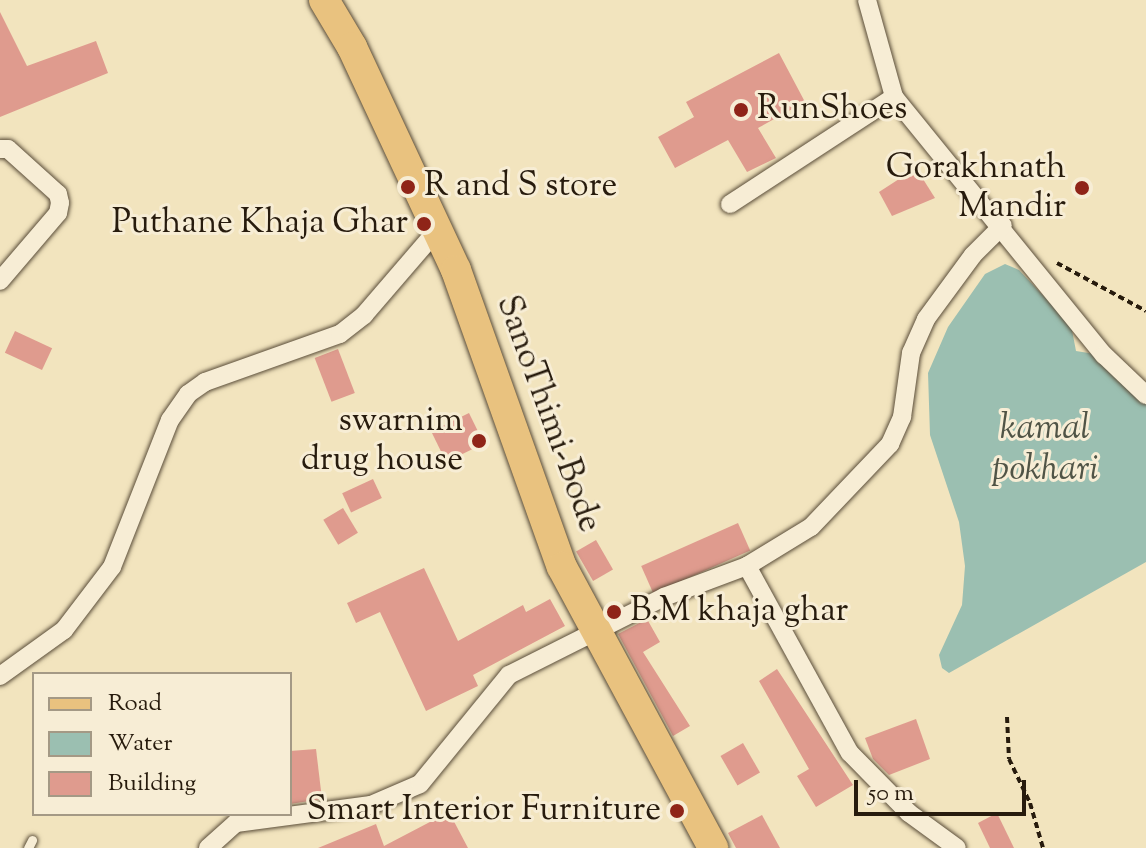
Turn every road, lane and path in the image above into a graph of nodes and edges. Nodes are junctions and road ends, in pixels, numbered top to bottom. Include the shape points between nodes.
1 (324, 0) edge
2 (867, 0) edge
3 (894, 97) junction
4 (0, 149) edge
5 (730, 204) dead end
6 (1003, 225) junction
7 (437, 230) junction
8 (1052, 260) dead end
9 (0, 281) edge
10 (1146, 311) edge
11 (1146, 395) edge
12 (747, 566) junction
13 (596, 630) junction
14 (0, 676) edge
15 (1007, 717) dead end
16 (288, 816) edge
17 (292, 816) edge
18 (208, 848) edge
19 (713, 848) edge
20 (957, 848) edge
21 (1043, 848) edge

1 - 7 main road, SanoThimi-Bode via 352,47
2 - 3 street
3 - 5 street
3 - 6 street
4 - 9 street via 8,149 58,194 60,203 58,213
6 - 11 street via 1104,355
6 - 12 street via 973,255 926,319 911,353 902,417 890,444 811,527
7 - 13 main road, SanoThimi-Bode via 562,567
7 - 14 street via 364,315 340,334 205,382 188,394 170,420 112,567 64,630
8 - 10 path
12 - 13 street
12 - 20 street via 850,753 909,813
13 - 17 street via 509,675 420,784 371,805
13 - 19 main road, SanoThimi-Bode
15 - 21 path via 1009,759
16 - 18 street via 236,823

